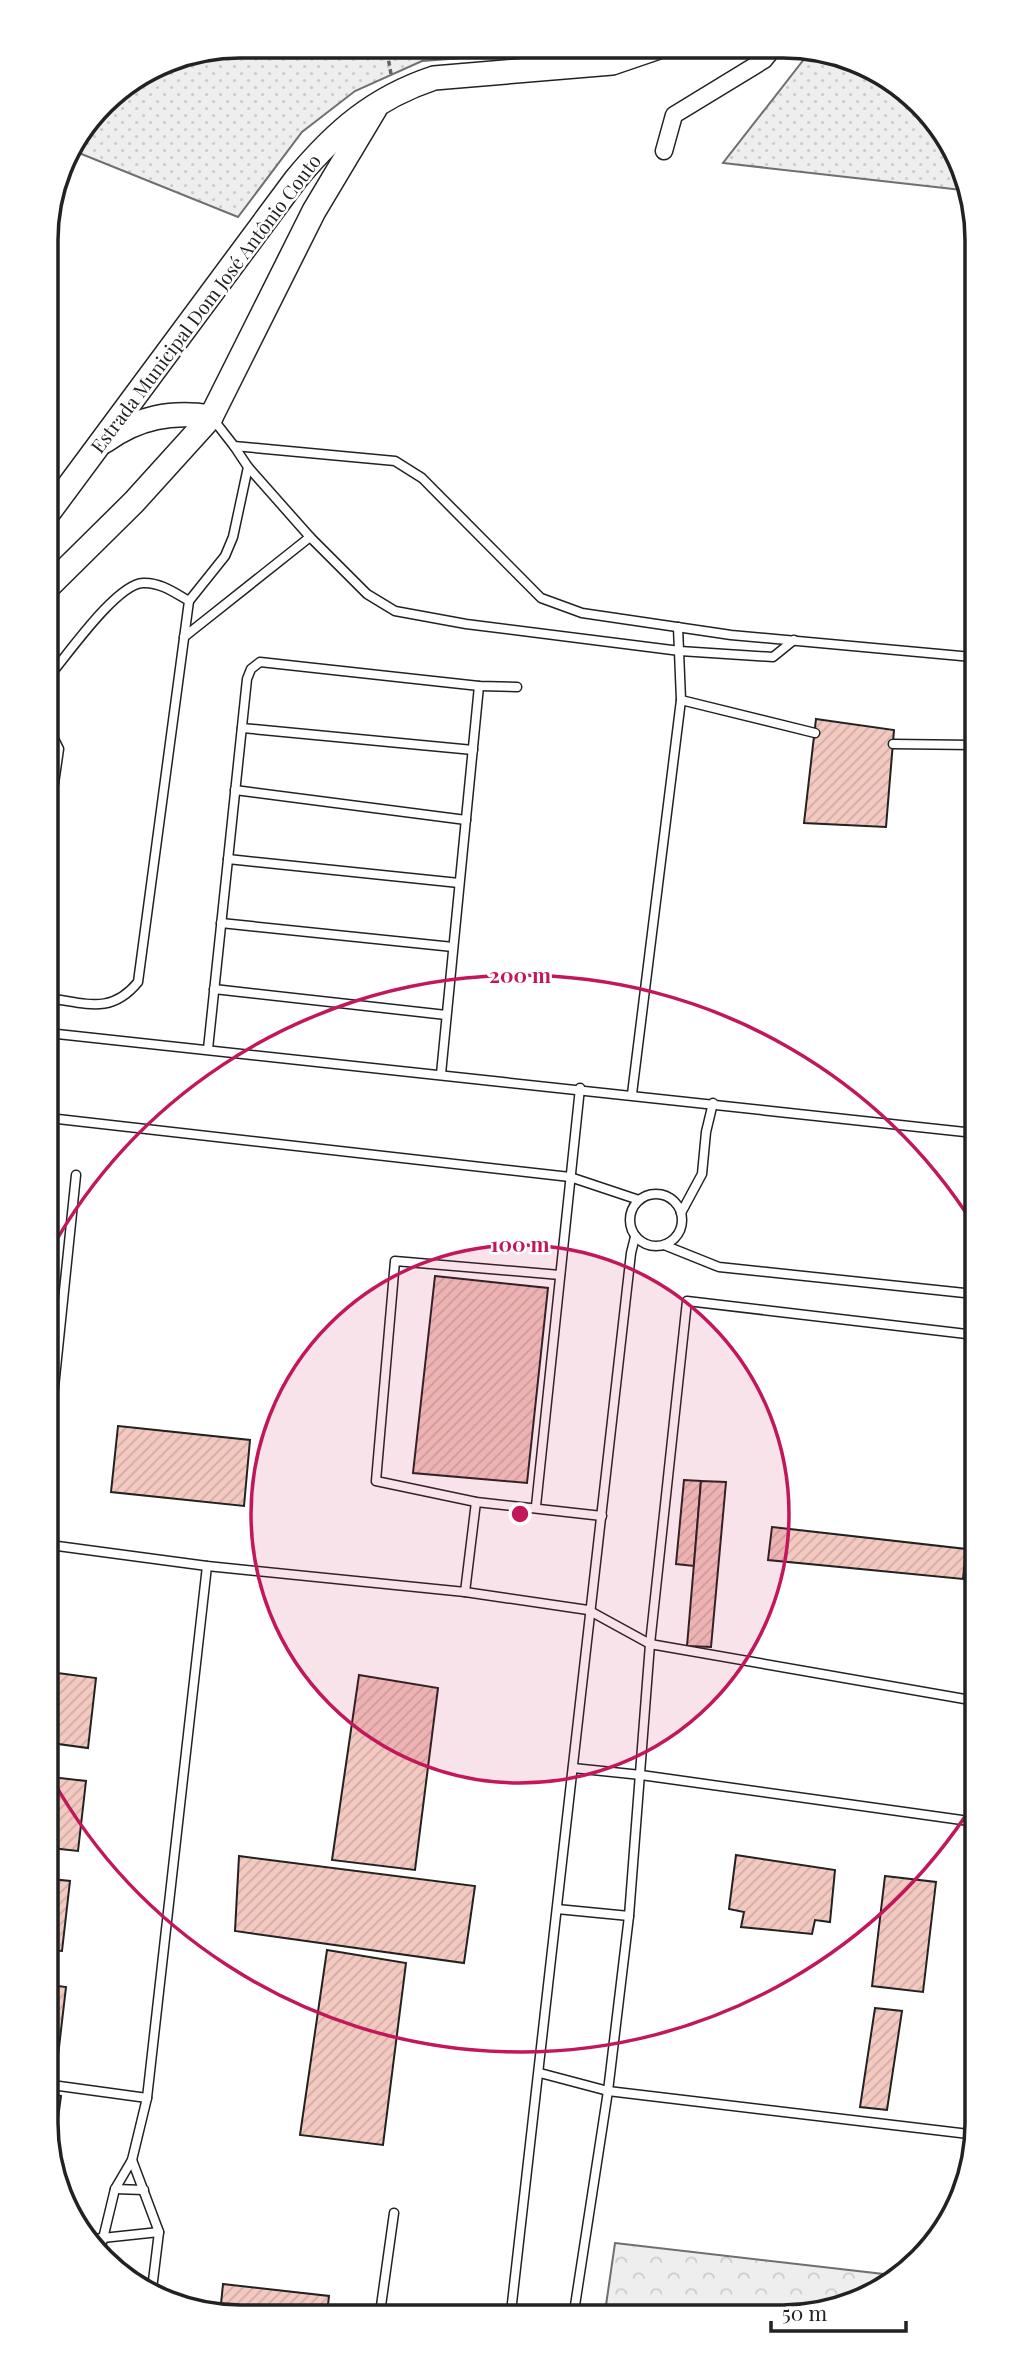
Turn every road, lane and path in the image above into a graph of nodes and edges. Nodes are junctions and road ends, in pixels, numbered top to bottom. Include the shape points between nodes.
1 (388, 58) edge
2 (627, 58) edge
3 (766, 58) edge
4 (386, 100) junction
5 (664, 151) dead end
6 (211, 417) junction
7 (151, 418) junction
8 (234, 446) junction
9 (95, 448) junction
10 (177, 457) junction
11 (248, 467) junction
12 (58, 500) edge
13 (310, 537) junction
14 (58, 577) edge
15 (189, 601) junction
16 (678, 627) junction
17 (184, 637) junction
18 (794, 640) junction
19 (680, 651) junction
20 (965, 656) edge
21 (58, 666) edge
22 (479, 686) junction
23 (517, 687) dead end
24 (681, 700) junction
25 (242, 728) junction
26 (815, 733) dead end
27 (893, 744) dead end
28 (965, 745) edge
29 (473, 750) junction
30 (235, 790) junction
31 (466, 820) junction
32 (228, 859) junction
33 (459, 883) junction
34 (221, 923) junction
35 (453, 947) junction
36 (214, 989) junction
37 (58, 999) edge
38 (446, 1015) junction
39 (58, 1034) edge
40 (208, 1049) junction
41 (441, 1074) junction
42 (580, 1088) junction
43 (632, 1094) junction
44 (713, 1103) junction
45 (58, 1119) edge
46 (965, 1132) edge
47 (76, 1175) dead end
48 (570, 1177) junction
49 (639, 1200) junction
50 (681, 1213) junction
51 (635, 1237) junction
52 (663, 1245) junction
53 (560, 1275) junction
54 (965, 1293) edge
55 (965, 1334) edge
56 (58, 1349) edge
57 (476, 1502) junction
58 (536, 1506) junction
59 (602, 1516) junction
60 (58, 1546) edge
61 (207, 1566) junction
62 (465, 1592) junction
63 (589, 1610) junction
64 (650, 1644) junction
65 (965, 1699) edge
66 (573, 1768) junction
67 (641, 1775) junction
68 (965, 1820) edge
69 (557, 1909) junction
70 (629, 1916) junction
71 (540, 2073) junction
72 (58, 2086) edge
73 (608, 2091) junction
74 (146, 2098) junction
75 (965, 2134) edge
76 (132, 2160) junction
77 (115, 2189) junction
78 (144, 2190) junction
79 (394, 2213) dead end
80 (159, 2232) junction
81 (98, 2237) edge
82 (100, 2240) edge
83 (153, 2283) edge
84 (381, 2305) edge
85 (512, 2305) edge
86 (575, 2305) edge

1 - 4 path
2 - 4 main road, Estrada Municipal Dom José Antônio Couto via 434,78
3 - 5 street via 674,116
4 - 6 main road, Estrada Municipal Dom José Antônio Couto via 318,203
4 - 9 main road, Estrada Municipal Dom José Antônio Couto via 330,139 296,178
6 - 7 main road via 171,414
6 - 8 lane
6 - 10 main road, Estrada Municipal Dom José Antônio Couto
7 - 9 main road via 121,429
7 - 10 main road via 169,431
8 - 11 lane
8 - 16 lane via 395,461 422,478 541,598 582,613
9 - 12 main road, Estrada Municipal Dom José Antônio Couto
10 - 14 main road, Estrada Municipal Dom José Antônio Couto
11 - 13 lane
11 - 15 lane via 225,556
13 - 17 lane
13 - 19 lane via 367,594 395,611
15 - 17 lane
15 - 21 lane via 156,583 130,587
16 - 18 lane
16 - 19 lane
17 - 37 lane via 138,982 124,998 103,1005
18 - 19 lane via 773,657
18 - 20 lane
19 - 24 lane
22 - 23 lane
22 - 25 lane via 260,662 247,679
22 - 29 lane
24 - 26 lane
24 - 43 lane
25 - 29 lane
25 - 30 lane
27 - 28 lane
29 - 31 lane
30 - 31 lane
30 - 32 lane
31 - 33 lane
32 - 33 lane
32 - 34 lane
33 - 35 lane
34 - 35 lane
34 - 36 lane
35 - 38 lane
36 - 38 lane
36 - 40 lane
38 - 41 lane
39 - 40 lane
40 - 41 lane
41 - 42 lane
42 - 43 lane
42 - 48 lane
43 - 44 lane
44 - 46 lane
44 - 50 lane via 702,1174
45 - 48 lane
47 - 56 lane
48 - 49 lane
48 - 53 lane
49 - 50 lane via 658,1194 676,1203
49 - 51 lane via 629,1217
50 - 52 lane via 679,1233
51 - 52 lane via 653,1246
51 - 59 lane
52 - 54 lane via 719,1267
53 - 57 lane via 396,1261 376,1481
53 - 58 lane
55 - 64 lane via 687,1301
57 - 58 lane
57 - 62 lane
58 - 59 lane
59 - 63 lane
60 - 61 lane
61 - 62 lane
61 - 74 lane
62 - 63 lane
63 - 64 lane
63 - 66 lane
64 - 65 lane
64 - 67 lane
66 - 67 lane
66 - 69 lane
67 - 68 lane
67 - 70 lane
69 - 70 lane
69 - 71 lane
70 - 73 lane
71 - 73 lane
71 - 85 lane
72 - 74 lane
73 - 75 lane
73 - 86 lane
74 - 76 lane
76 - 77 lane
76 - 78 lane
77 - 78 lane
77 - 81 lane
78 - 80 lane
79 - 84 lane
80 - 82 lane
80 - 83 lane

